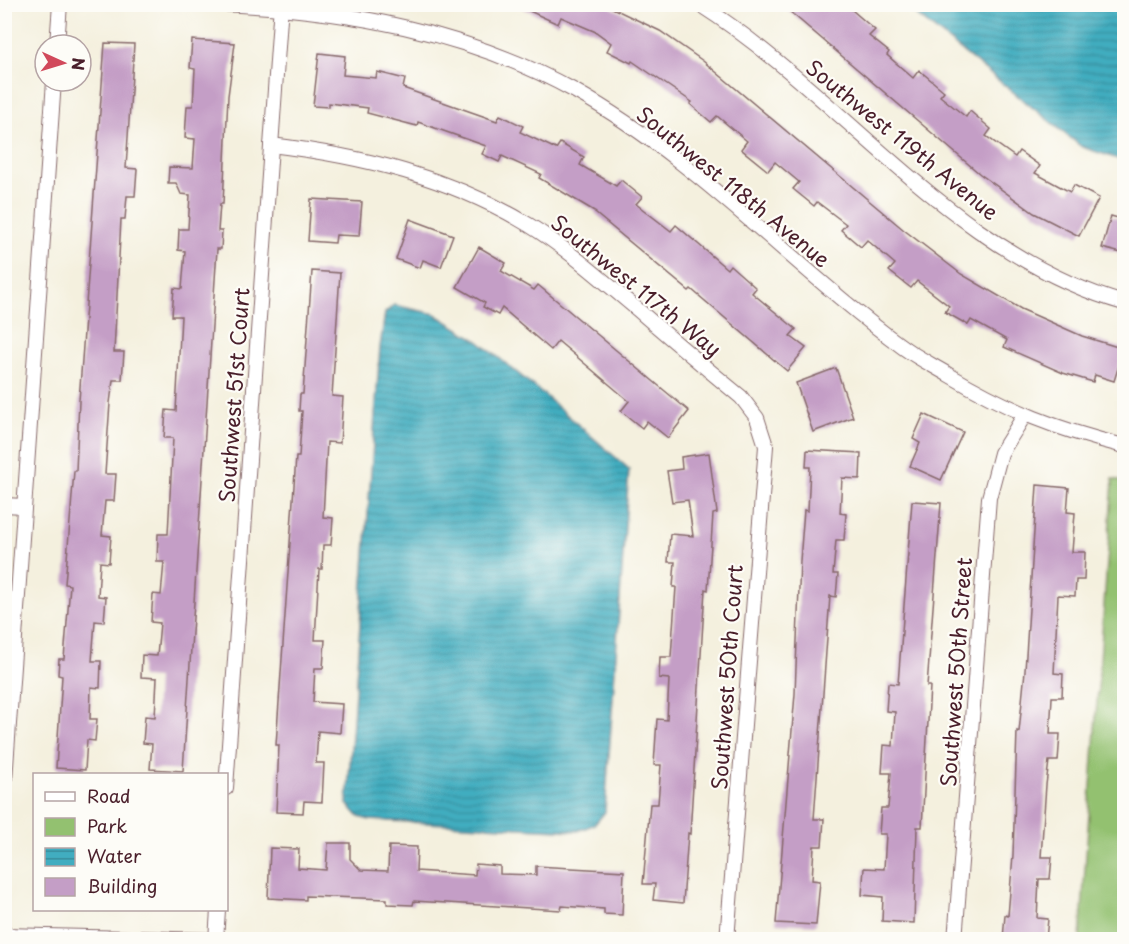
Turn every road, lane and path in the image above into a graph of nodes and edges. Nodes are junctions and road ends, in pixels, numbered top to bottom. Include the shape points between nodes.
1 (60, 4) edge
2 (223, 4) edge
3 (699, 4) edge
4 (281, 6) edge
5 (58, 33) edge
6 (53, 93) edge
7 (271, 145) junction
8 (1125, 303) edge
9 (1024, 416) junction
10 (758, 418) joint
11 (1125, 446) edge
12 (4, 505) edge
13 (24, 506) junction
14 (7, 718) edge
15 (227, 773) edge
16 (4, 795) edge
17 (218, 911) edge
18 (4, 934) edge
19 (215, 939) edge
20 (727, 939) edge
21 (956, 939) edge

1 - 5 street
2 - 4 street, Southwest 118th Avenue
3 - 8 street, Southwest 119th Avenue via 756,46 934,197 982,232 1070,283
4 - 7 street, Southwest 51st Court
4 - 9 street, Southwest 118th Avenue via 387,22 439,36 482,49 577,92 669,155 841,300 907,350
6 - 13 street
7 - 10 street, Southwest 117th Way via 363,158 407,170 472,195 528,224 574,257 741,397
7 - 15 street, Southwest 51st Court
9 - 11 street, Southwest 118th Avenue
9 - 21 street, Southwest 50th Street via 1001,453 990,490
10 - 20 street, Southwest 50th Court via 766,447
12 - 13 street
13 - 14 street
14 - 16 street
17 - 19 street
18 - 19 street

